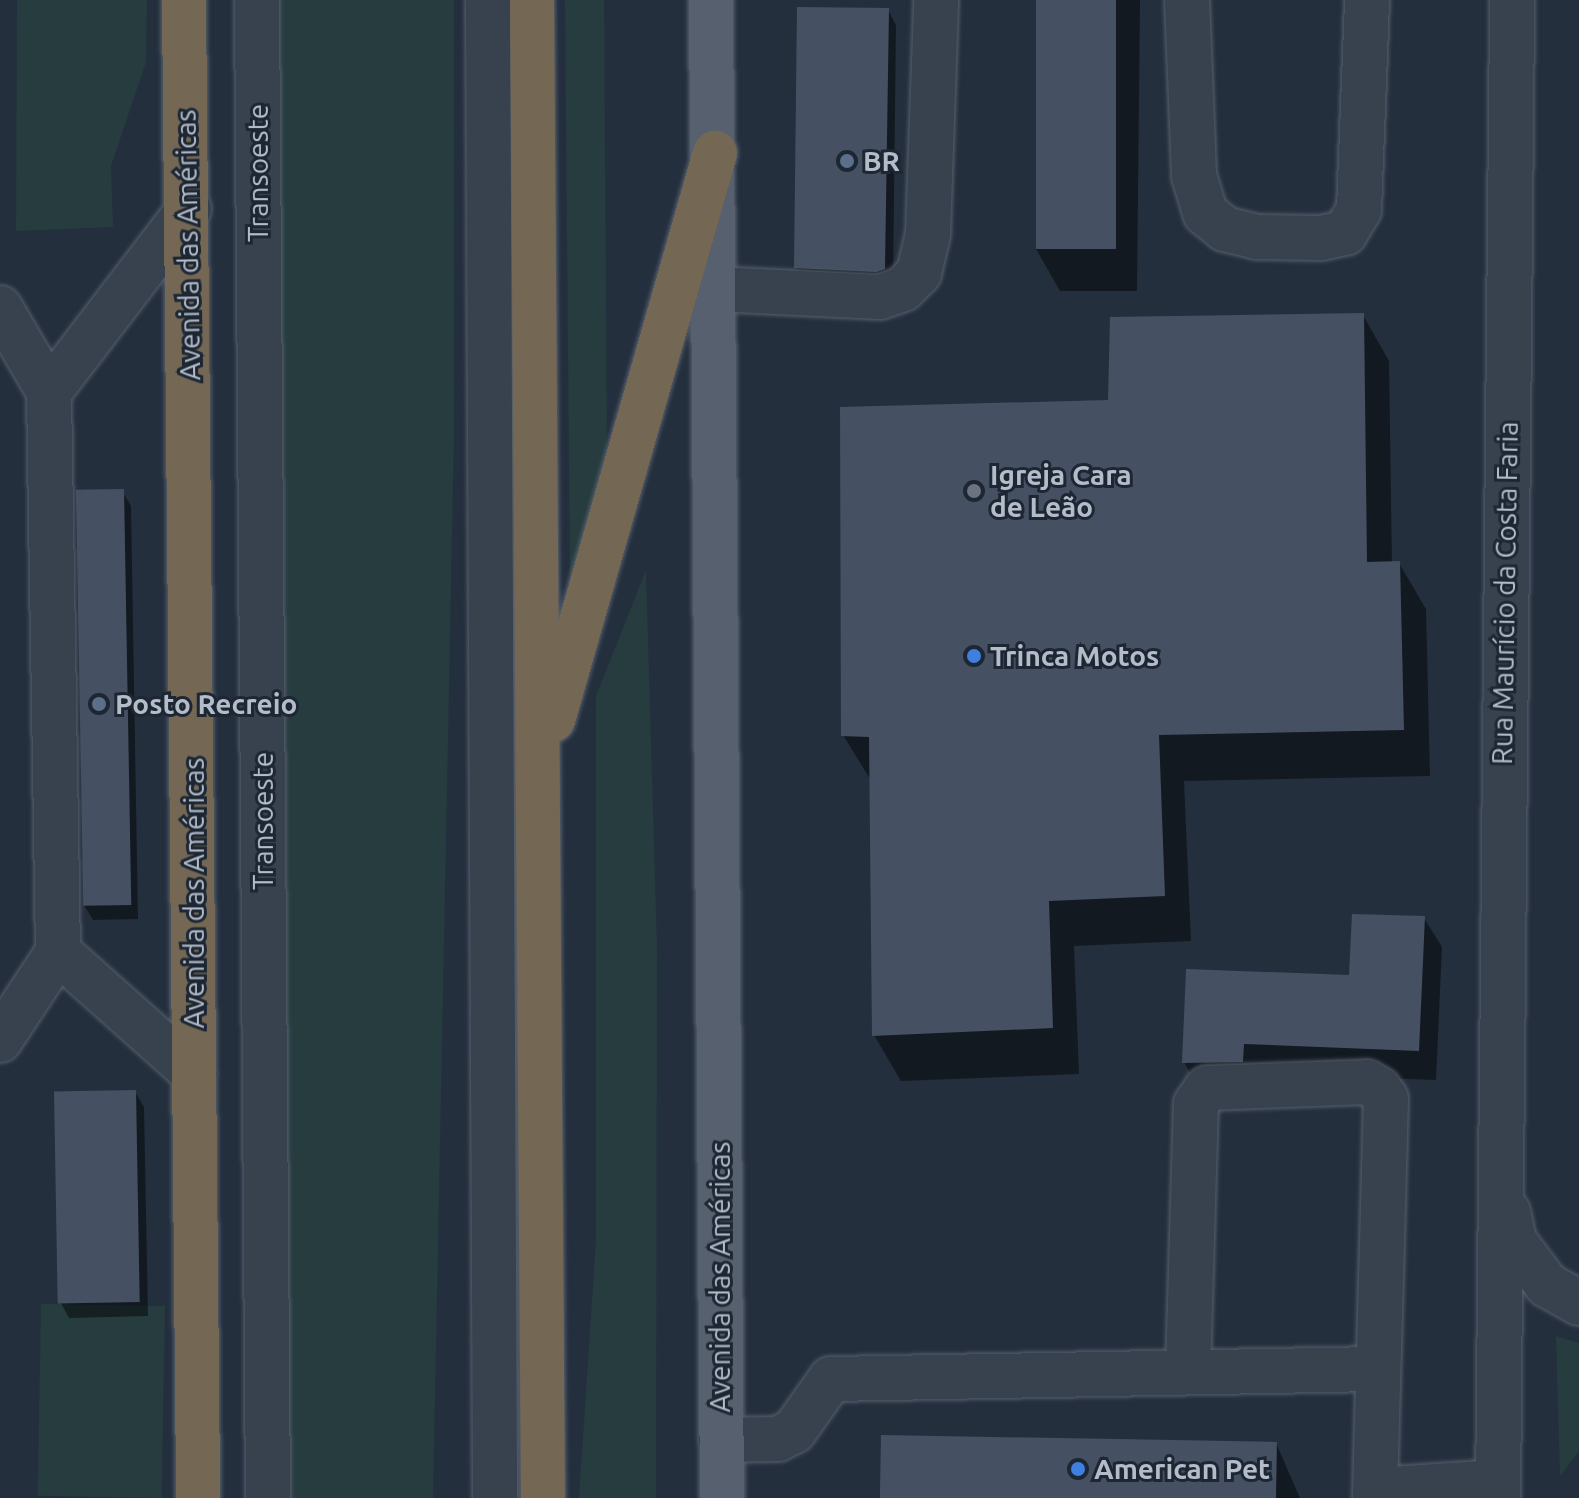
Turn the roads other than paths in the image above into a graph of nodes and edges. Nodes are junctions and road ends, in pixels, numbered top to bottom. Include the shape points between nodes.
1 (184, 0) edge
2 (257, 0) edge
3 (488, 0) edge
4 (532, 0) edge
5 (711, 0) edge
6 (936, 0) edge
7 (1187, 0) edge
8 (1367, 0) edge
9 (1512, 0) edge
10 (715, 153) junction
11 (189, 209) junction
12 (715, 289) junction
13 (0, 308) edge
14 (49, 392) junction
15 (539, 768) junction
16 (58, 952) junction
17 (0, 1040) edge
18 (195, 1074) junction
19 (1502, 1186) junction
20 (1579, 1303) edge
21 (1375, 1369) junction
22 (1188, 1371) junction
23 (721, 1440) junction
24 (1498, 1490) edge
25 (1375, 1494) edge
26 (198, 1498) edge
27 (268, 1498) edge
28 (495, 1498) edge
29 (543, 1498) edge
30 (722, 1498) edge

1 - 11 highway, Avenida das Américas
2 - 27 street, Transoeste
3 - 28 street
4 - 15 highway
5 - 10 main road, Avenida das Américas
6 - 12 street via 928,234 919,273 903,289 880,297
7 - 8 street via 1194,176 1205,213 1225,229 1258,237 1321,238 1345,233 1359,210
9 - 19 street, Rua Maurício da Costa Faria
10 - 12 main road, Avenida das Américas
10 - 15 highway
11 - 14 street
11 - 18 highway, Avenida das Américas
12 - 23 main road, Avenida das Américas
13 - 14 street
14 - 16 street
15 - 29 highway
16 - 17 street
16 - 18 street
18 - 26 highway, Avenida das Américas
19 - 20 street, Rua Maurício da Costa Faria via 1514,1241 1547,1285
19 - 24 street, Rua Maurício da Costa Faria
21 - 22 street
21 - 22 street via 1386,1099 1367,1082 1207,1088 1196,1104
21 - 25 street
22 - 23 street via 831,1379 794,1431 778,1439
23 - 30 main road, Avenida das Américas
24 - 25 street

